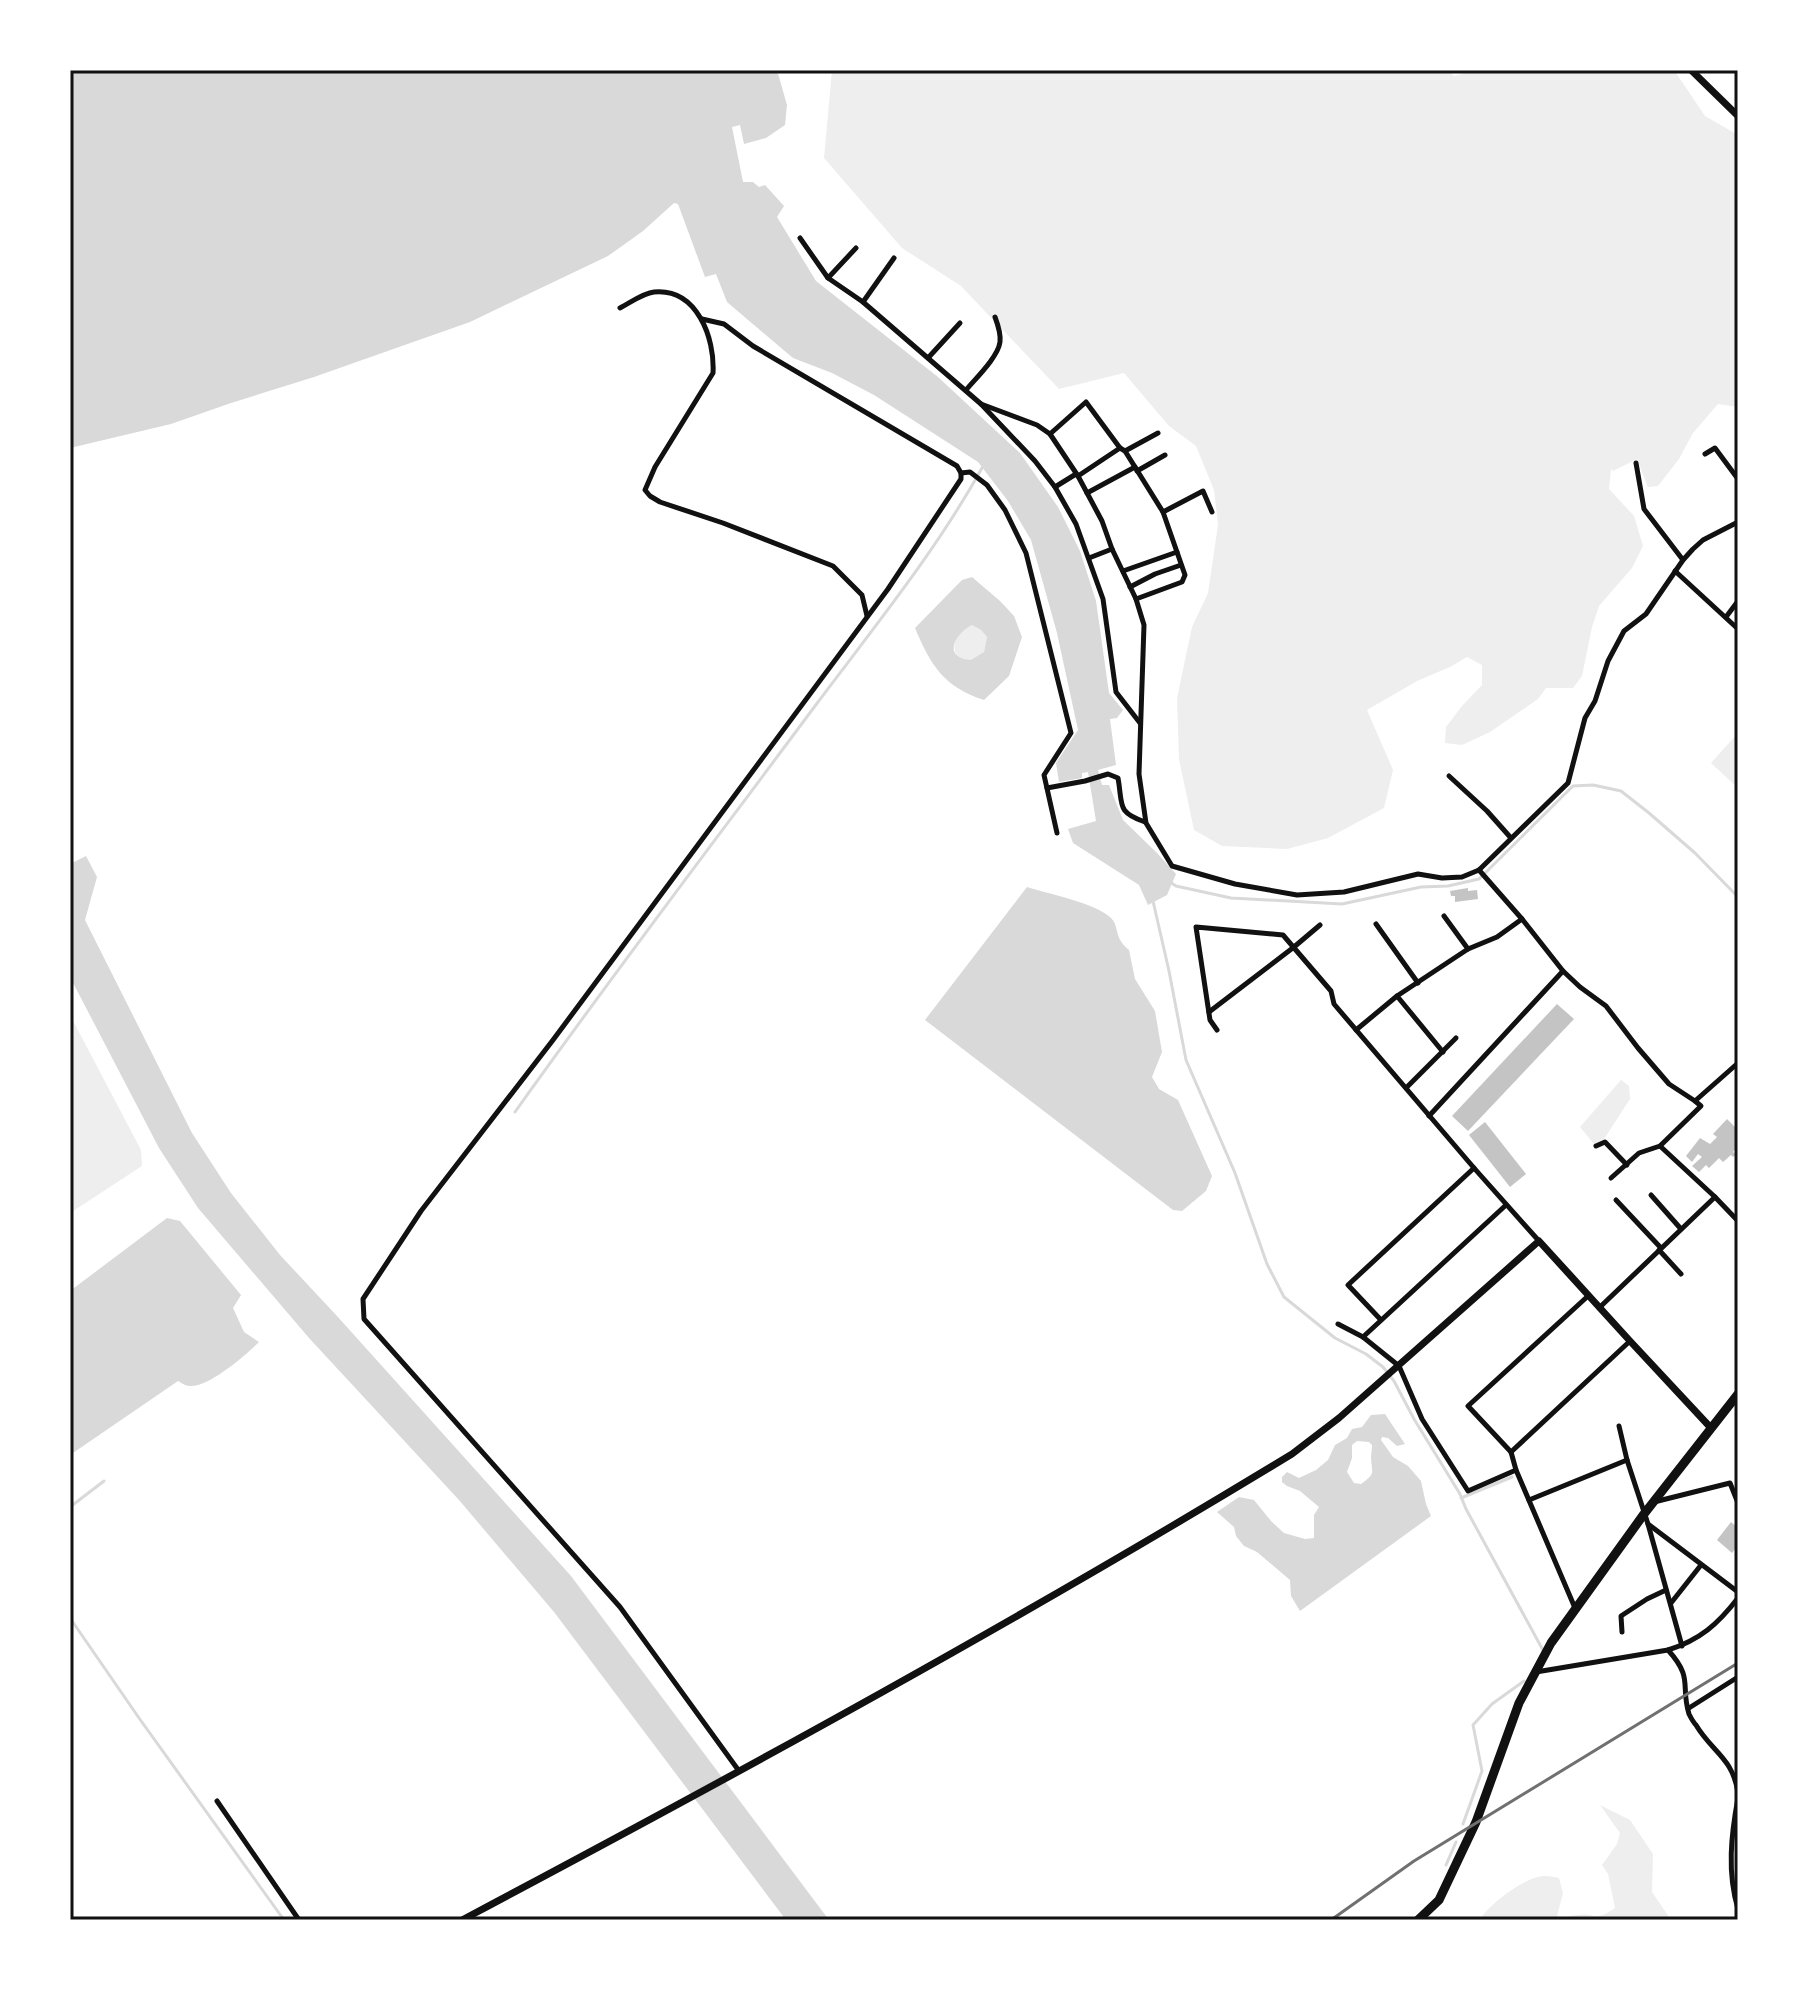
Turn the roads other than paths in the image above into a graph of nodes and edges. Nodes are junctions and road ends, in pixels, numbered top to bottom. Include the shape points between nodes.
1 (1691, 70) edge
2 (1738, 116) edge
3 (800, 238) dead end
4 (856, 248) dead end
5 (894, 258) dead end
6 (828, 278) junction
7 (863, 302) junction
8 (620, 308) dead end
9 (995, 317) dead end
10 (702, 319) junction
11 (960, 323) dead end
12 (928, 358) junction
13 (966, 390) junction
14 (981, 404) junction
15 (1158, 433) dead end
16 (1050, 434) junction
17 (1123, 450) junction
18 (1705, 454) dead end
19 (1165, 455) dead end
20 (1636, 463) dead end
21 (1136, 469) junction
22 (961, 473) junction
23 (1077, 475) junction
24 (1738, 479) edge
25 (1055, 487) junction
26 (1087, 493) junction
27 (1163, 512) junction
28 (1212, 512) dead end
29 (1738, 522) edge
30 (1112, 549) junction
31 (1177, 552) junction
32 (1089, 558) junction
33 (1683, 560) junction
34 (1181, 565) junction
35 (1123, 571) junction
36 (1675, 571) junction
37 (1130, 587) junction
38 (1136, 599) junction
39 (1738, 601) edge
40 (867, 617) junction
41 (1726, 617) junction
42 (1738, 629) edge
43 (1140, 724) junction
44 (1449, 776) dead end
45 (1047, 788) junction
46 (1146, 823) junction
47 (1057, 833) dead end
48 (1511, 838) junction
49 (1479, 870) junction
50 (1444, 916) dead end
51 (1522, 919) junction
52 (1376, 924) dead end
53 (1320, 925) dead end
54 (1294, 947) junction
55 (1468, 949) junction
56 (1563, 971) junction
57 (1418, 983) junction
58 (1397, 996) junction
59 (1209, 1012) junction
60 (1217, 1030) dead end
61 (1356, 1030) junction
62 (1456, 1038) dead end
63 (1443, 1052) junction
64 (1738, 1063) edge
65 (1406, 1088) junction
66 (1695, 1101) junction
67 (1429, 1116) junction
68 (1596, 1146) dead end
69 (1660, 1146) junction
70 (1627, 1165) junction
71 (1474, 1168) junction
72 (1611, 1178) dead end
73 (1651, 1195) dead end
74 (1715, 1197) junction
75 (1616, 1200) dead end
76 (1506, 1205) junction
77 (1738, 1221) edge
78 (1681, 1229) junction
79 (1539, 1241) junction
80 (1660, 1249) junction
81 (1681, 1274) dead end
82 (1588, 1296) junction
83 (1599, 1308) junction
84 (1381, 1320) junction
85 (1338, 1324) dead end
86 (1363, 1337) junction
87 (1630, 1341) junction
88 (1396, 1369) junction
89 (1738, 1394) edge
90 (1619, 1426) dead end
91 (1711, 1428) junction
92 (1511, 1452) junction
93 (1627, 1460) junction
94 (1516, 1470) junction
95 (1529, 1500) junction
96 (1654, 1502) junction
97 (1738, 1503) edge
98 (1646, 1519) junction
99 (1701, 1565) junction
100 (1666, 1590) junction
101 (1738, 1595) edge
102 (1671, 1604) junction
103 (1575, 1609) junction
104 (1622, 1632) dead end
105 (1682, 1646) junction
106 (1668, 1650) junction
107 (1538, 1667) junction
108 (1738, 1677) edge
109 (1689, 1708) junction
110 (736, 1774) junction
111 (1738, 1795) edge
112 (217, 1801) dead end
113 (1738, 1909) edge
114 (299, 1920) edge
115 (462, 1920) edge
116 (1418, 1920) edge

1 - 2 street
3 - 6 street
4 - 6 street
5 - 7 street
6 - 7 street
7 - 12 street
8 - 10 street via 651,292 673,292
9 - 13 street via 1000,345
10 - 22 street via 724,324
10 - 40 street via 713,373 645,490 660,502 833,566 862,595
11 - 12 street
12 - 13 street
13 - 14 street
14 - 16 street
14 - 25 street
15 - 17 street
16 - 17 street via 1086,402
16 - 23 street
17 - 21 street
17 - 23 street
18 - 24 street via 1715,448
19 - 21 street
20 - 33 street via 1644,509
21 - 26 street
21 - 27 street
22 - 40 street
22 - 45 street via 970,472 987,485 1026,553 1071,733 1044,775
23 - 25 street
23 - 26 street
25 - 32 street
26 - 30 street
27 - 28 street via 1203,491
27 - 31 street
29 - 33 street via 1703,540
30 - 32 street
30 - 35 street
31 - 34 street
31 - 35 street
32 - 43 street via 1103,599 1116,692
33 - 36 street
34 - 37 street
34 - 38 street via 1182,582
35 - 37 street
36 - 41 street
36 - 48 street via 1646,614 1624,631 1608,661 1585,718 1568,783
37 - 38 street
38 - 43 street via 1144,625
39 - 41 street
40 - 110 street via 421,1211 363,1299 364,1319 620,1607
41 - 42 street
43 - 46 street via 1139,774
44 - 48 street
45 - 46 street via 1108,774 1118,778 1129,817
45 - 47 street
46 - 49 street via 1172,866 1297,895 1344,892 1418,874 1462,877
48 - 49 street
49 - 51 street
50 - 55 street
51 - 55 street
51 - 56 street
52 - 57 street
53 - 54 street
54 - 59 street
54 - 59 street via 1283,935 1196,927
54 - 61 street
55 - 57 street
56 - 66 street via 1606,1006 1669,1084
56 - 67 street
57 - 58 street
58 - 61 street
58 - 63 street
59 - 60 street
61 - 65 street
62 - 63 street
63 - 65 street
64 - 66 street
65 - 67 street
66 - 69 street via 1701,1106
67 - 71 street
68 - 70 street via 1605,1142
69 - 70 street via 1639,1153
69 - 74 street
70 - 72 street
71 - 76 street
71 - 84 street via 1348,1285
73 - 78 street
74 - 77 street
74 - 78 street
75 - 80 street
76 - 79 street
76 - 84 street
78 - 80 street
79 - 82 street
79 - 88 street
80 - 81 street
80 - 83 street
82 - 83 street
82 - 92 street via 1468,1406
83 - 87 street
84 - 86 street
85 - 86 street
86 - 88 street
87 - 91 street
87 - 92 street
88 - 94 street via 1468,1491
88 - 110 street via 1292,1454 915,1676
89 - 91 highway
90 - 93 street
91 - 96 highway
92 - 94 street
93 - 95 street
93 - 98 street
94 - 95 street
95 - 103 street
96 - 97 street via 1730,1483
96 - 98 highway
98 - 99 street
98 - 100 street
98 - 103 highway
99 - 101 street
99 - 102 street
100 - 102 street
100 - 104 street via 1621,1616
101 - 105 street via 1720,1621
102 - 105 street
103 - 107 highway
105 - 106 street
106 - 107 street
106 - 109 street via 1684,1671
107 - 116 highway via 1519,1703 1476,1822 1439,1900
108 - 109 street
109 - 111 street via 1705,1741 1732,1770
110 - 115 street
111 - 113 street via 1731,1834
112 - 114 street

